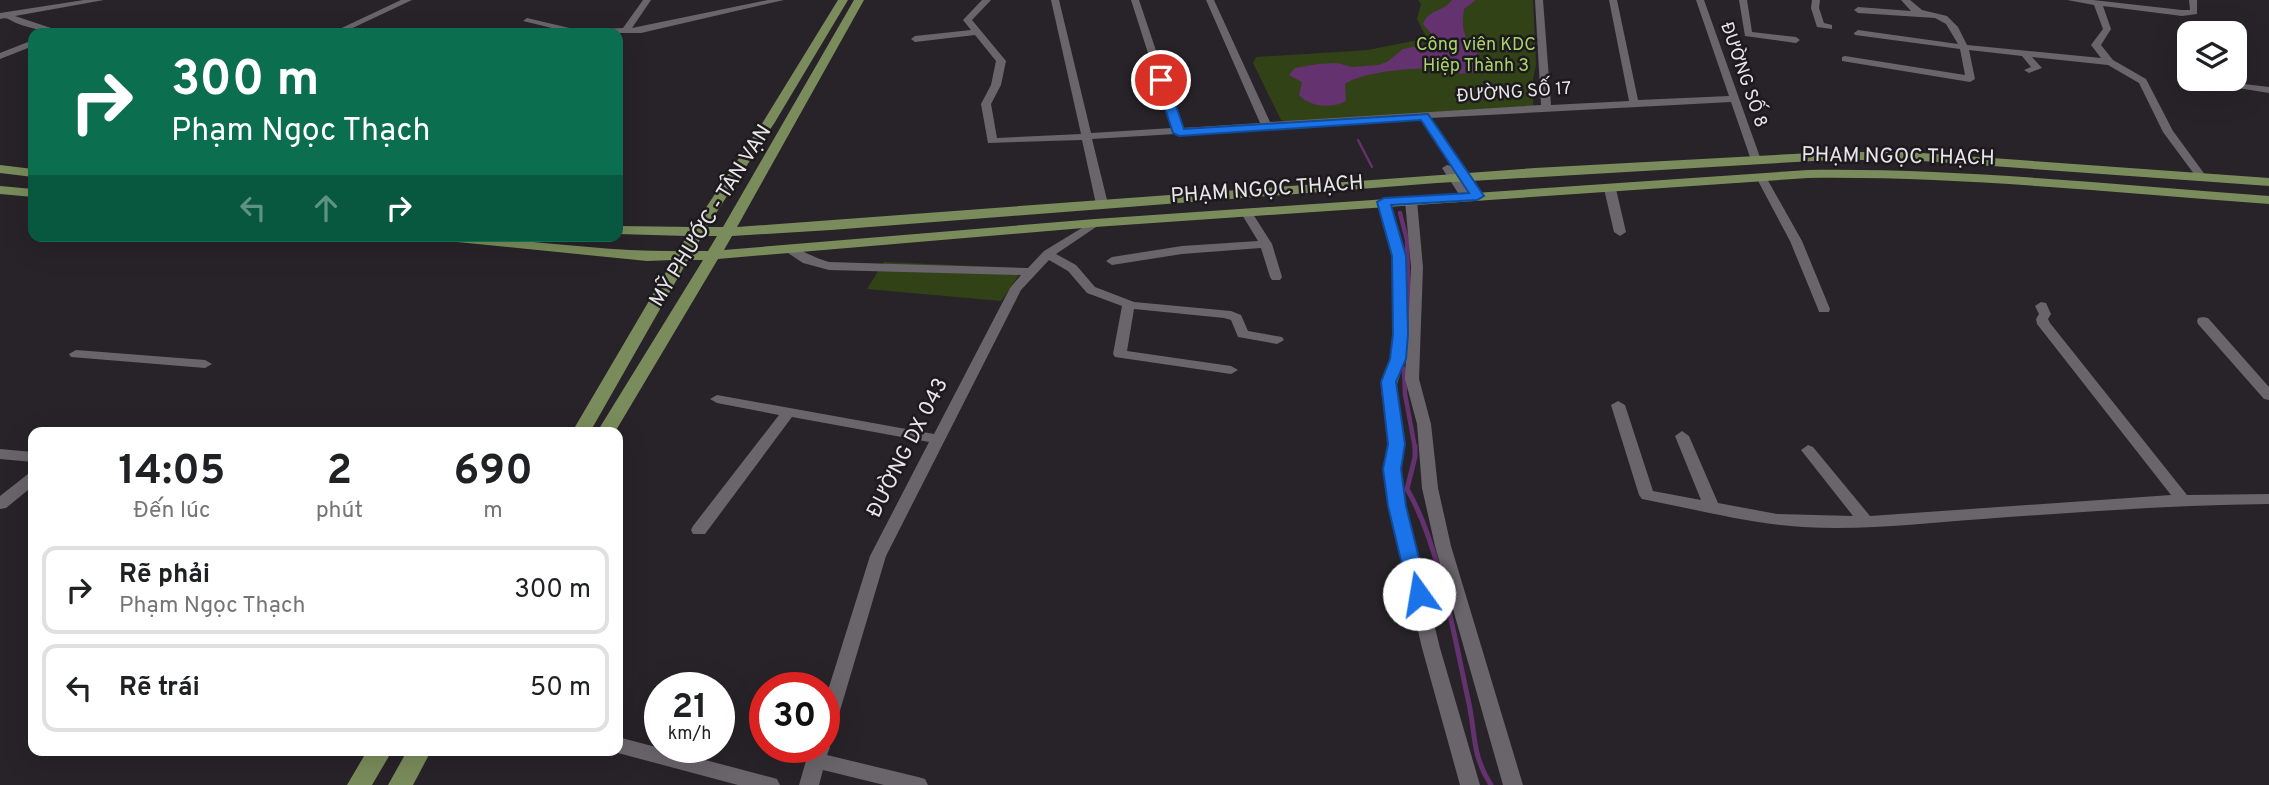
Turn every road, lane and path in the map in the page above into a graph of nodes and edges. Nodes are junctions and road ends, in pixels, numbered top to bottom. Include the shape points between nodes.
1 (100, 0) edge
2 (408, 0) edge
3 (647, 0) edge
4 (780, 0) edge
5 (843, 0) edge
6 (859, 0) edge
7 (987, 0) edge
8 (1055, 0) edge
9 (1135, 0) edge
10 (1210, 0) edge
11 (1539, 0) edge
12 (1614, 0) edge
13 (1700, 0) edge
14 (1743, 0) edge
15 (1816, 0) edge
16 (1905, 0) edge
17 (2071, 0) edge
18 (2193, 0) edge
19 (2098, 4) junction
20 (1858, 10) dead end
21 (1920, 14) junction
22 (3, 16) edge
23 (527, 21) dead end
24 (1829, 27) dead end
25 (44, 28) edge
26 (346, 28) edge
27 (554, 28) edge
28 (623, 30) edge
29 (626, 30) junction
30 (976, 32) junction
31 (1858, 33) dead end
32 (915, 40) dead end
33 (1796, 40) dead end
34 (28, 46) edge
35 (1963, 47) junction
36 (2025, 54) junction
37 (0, 55) edge
38 (1845, 58) dead end
39 (2110, 62) junction
40 (2029, 70) dead end
41 (2247, 87) edge
42 (2269, 90) edge
43 (1736, 99) junction
44 (1634, 103) junction
45 (1546, 109) junction
46 (1418, 117) junction
47 (1267, 126) junction
48 (1179, 133) junction
49 (1085, 135) junction
50 (1756, 160) junction
51 (0, 169) edge
52 (28, 172) edge
53 (2201, 176) junction
54 (1761, 177) junction
55 (1460, 178) junction
56 (28, 182) edge
57 (2269, 182) edge
58 (1610, 189) junction
59 (4, 192) edge
60 (28, 193) edge
61 (1472, 196) junction
62 (2269, 200) edge
63 (1411, 201) junction
64 (1384, 202) junction
65 (1102, 204) junction
66 (1247, 213) junction
67 (1095, 223) junction
68 (623, 230) edge
69 (697, 232) junction
70 (727, 232) junction
71 (1620, 232) dead end
72 (505, 242) edge
73 (1266, 244) junction
74 (788, 249) junction
75 (1048, 254) junction
76 (712, 255) junction
77 (685, 256) junction
78 (1112, 261) dead end
79 (1028, 272) junction
80 (1276, 277) dead end
81 (1130, 305) junction
82 (2041, 306) dead end
83 (1824, 309) dead end
84 (2203, 321) dead end
85 (1277, 340) dead end
86 (76, 354) dead end
87 (205, 364) dead end
88 (1231, 370) dead end
89 (2269, 396) edge
90 (717, 399) dead end
91 (1618, 405) dead end
92 (788, 413) junction
93 (583, 427) edge
94 (609, 427) edge
95 (1682, 436) dead end
96 (938, 439) junction
97 (1808, 450) dead end
98 (0, 454) edge
99 (28, 457) edge
100 (28, 482) edge
101 (2269, 499) edge
102 (2183, 500) junction
103 (0, 504) edge
104 (1712, 508) junction
105 (1866, 522) junction
106 (699, 530) dead end
107 (840, 681) edge
108 (623, 746) edge
109 (377, 756) edge
110 (416, 756) edge
111 (840, 761) edge
112 (815, 763) edge
113 (359, 785) edge
114 (400, 785) edge
115 (770, 785) edge
116 (809, 785) edge
117 (918, 785) edge
118 (1469, 785) edge
119 (1513, 785) edge

1 - 22 street
2 - 26 street
3 - 29 street
4 - 29 street
5 - 69 main road, MỸ PHƯỚC - TÂN VẠN
6 - 70 main road, MỸ PHƯỚC - TÂN VẠN
7 - 30 street via 967,20
8 - 49 street
9 - 48 street
10 - 47 street
11 - 45 street
12 - 44 street
13 - 43 street, ĐƯỜNG SỐ 8
14 - 33 street via 1748,34
15 - 24 street via 1820,25
16 - 21 street
17 - 19 street
18 - 19 street via 2195,9 2189,13
19 - 39 street via 2107,29 2096,45
20 - 21 street
21 - 35 street via 1952,24
22 - 25 street
23 - 27 street
28 - 29 street
30 - 32 street
30 - 49 street, ĐƯỜNG SỐ 17 via 1001,61 986,104 992,141
31 - 35 street
34 - 37 street
35 - 36 street
35 - 38 street via 1969,60 1969,79
36 - 39 street
36 - 40 street via 2037,68
39 - 53 street via 2143,81 2168,132
41 - 42 street
43 - 44 street, ĐƯỜNG SỐ 17
43 - 50 street, ĐƯỜNG SỐ 8
44 - 45 street, ĐƯỜNG SỐ 17
45 - 46 street, ĐƯỜNG SỐ 17
46 - 47 street, ĐƯỜNG SỐ 17
46 - 55 street
47 - 48 street, ĐƯỜNG SỐ 17
48 - 49 street, ĐƯỜNG SỐ 17
49 - 65 street
50 - 53 main road, PHẠM NGỌC THẠCH via 1908,156
50 - 55 main road, PHẠM NGỌC THẠCH
51 - 52 main road
53 - 57 main road, PHẠM NGỌC THẠCH
54 - 58 main road, PHẠM NGỌC THẠCH
54 - 62 main road, PHẠM NGỌC THẠCH via 1876,173
54 - 83 street via 1796,241
55 - 61 street
55 - 65 main road, PHẠM NGỌC THẠCH
56 - 59 main road
58 - 61 main road, PHẠM NGỌC THẠCH
58 - 71 street
59 - 60 main road
61 - 63 main road, PHẠM NGỌC THẠCH
63 - 64 main road, PHẠM NGỌC THẠCH
63 - 119 street via 1417,267 1412,379 1424,424 1430,488
64 - 66 main road, PHẠM NGỌC THẠCH
64 - 118 street via 1399,256 1401,334 1398,359 1388,382 1397,444 1392,469 1397,506
65 - 70 main road, PHẠM NGỌC THẠCH
66 - 67 main road, PHẠM NGỌC THẠCH
66 - 73 street
67 - 74 main road, PHẠM NGỌC THẠCH
67 - 75 street, ĐƯỜNG DX 043
68 - 69 main road, PHẠM NGỌC THẠCH
69 - 70 main road, PHẠM NGỌC THẠCH
69 - 77 main road, MỸ PHƯỚC - TÂN VẠN
70 - 76 main road, MỸ PHƯỚC - TÂN VẠN
72 - 77 main road, PHẠM NGỌC THẠCH
73 - 78 street
73 - 80 street
74 - 76 main road, PHẠM NGỌC THẠCH
74 - 79 street via 829,267
75 - 79 street, ĐƯỜNG DX 043
75 - 81 street via 1072,268 1090,290
76 - 77 main road, PHẠM NGỌC THẠCH
76 - 94 main road, MỸ PHƯỚC - TÂN VẠN
77 - 93 main road, MỸ PHƯỚC - TÂN VẠN
79 - 96 street, ĐƯỜNG DX 043
81 - 85 street via 1226,314 1236,318 1243,334
81 - 88 street via 1120,354
82 - 102 street via 2044,324
84 - 89 street
86 - 87 street
90 - 92 street
91 - 104 street via 1647,495
92 - 96 street
92 - 106 street
95 - 104 street
96 - 107 street, ĐƯỜNG DX 043 via 878,555
97 - 105 street
98 - 99 street
100 - 103 street
101 - 102 street
102 - 105 street
104 - 105 street via 1777,520
108 - 115 street
109 - 113 main road
110 - 114 main road
111 - 117 street
112 - 116 street

